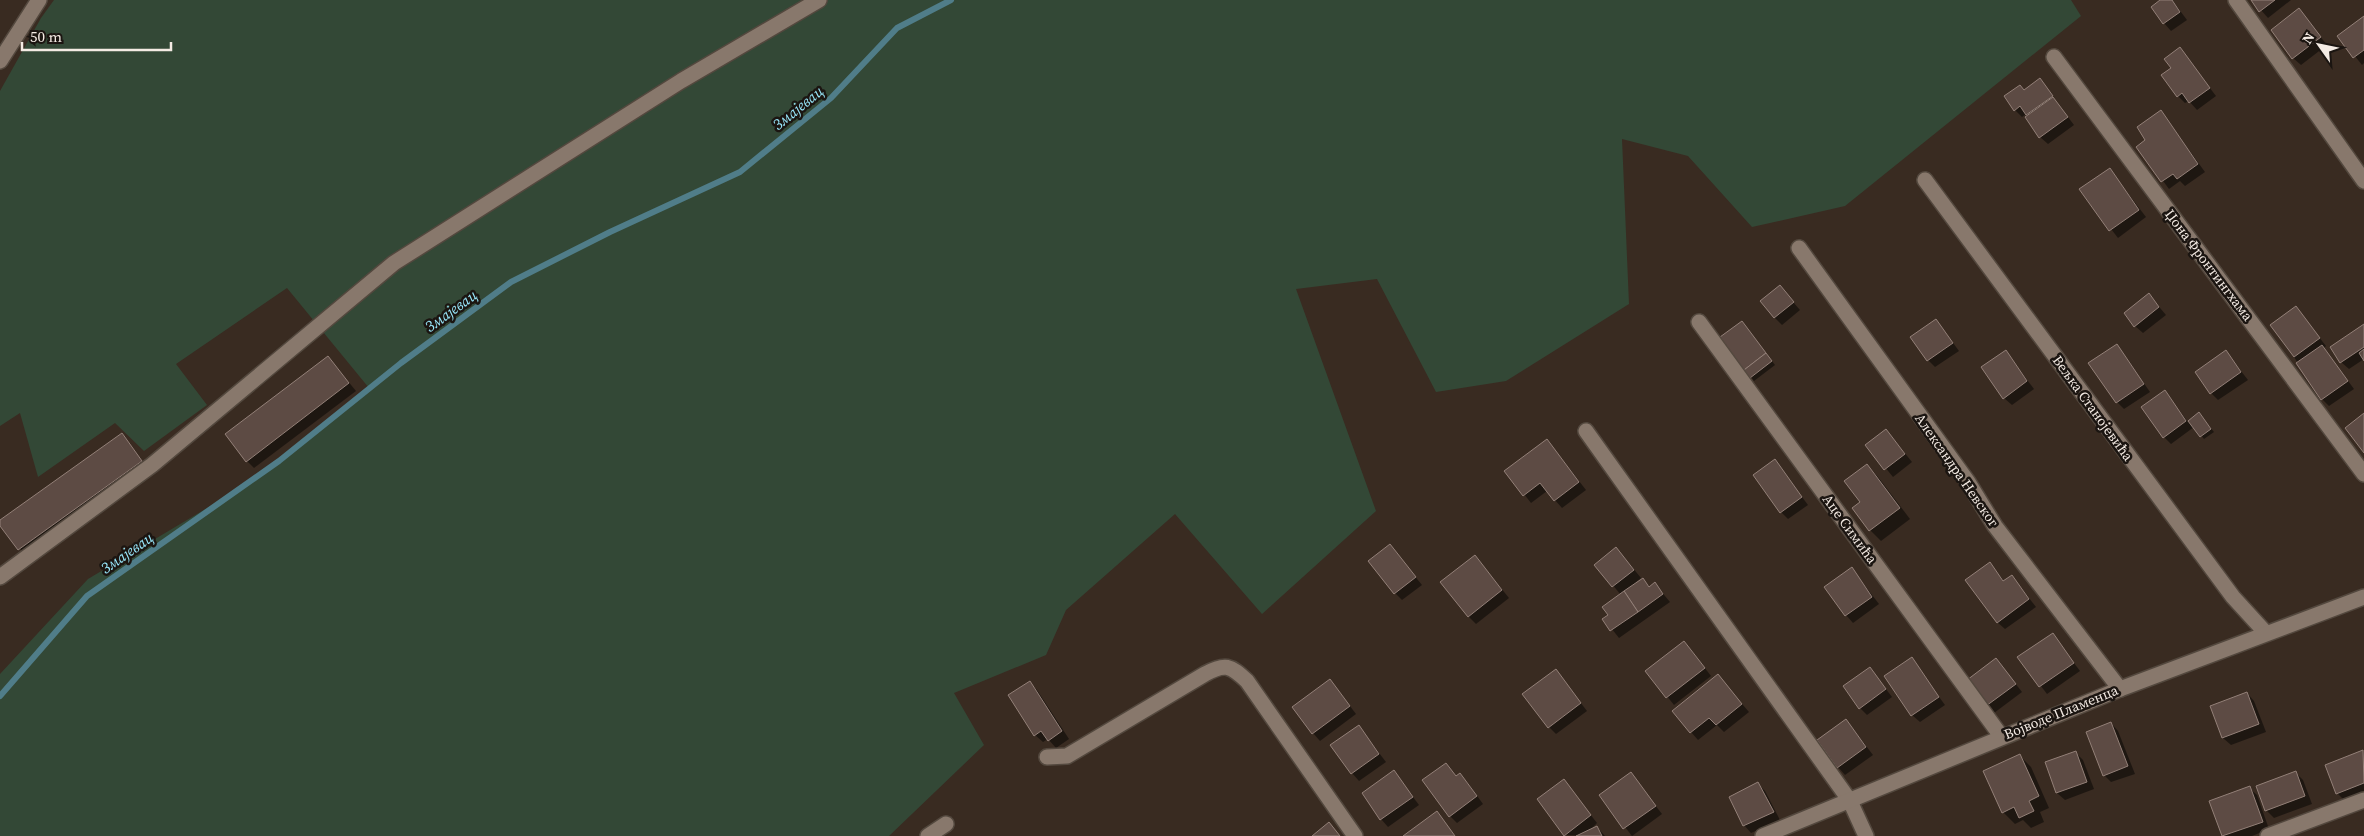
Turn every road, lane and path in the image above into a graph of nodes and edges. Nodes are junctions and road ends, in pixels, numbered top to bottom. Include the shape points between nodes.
1 (39, 0) edge
2 (819, 0) edge
3 (2236, 0) edge
4 (2054, 56) dead end
5 (0, 61) edge
6 (1925, 180) dead end
7 (2364, 181) edge
8 (1799, 248) dead end
9 (1699, 322) dead end
10 (1586, 431) dead end
11 (2364, 474) edge
12 (0, 577) edge
13 (2364, 597) edge
14 (2266, 632) junction
15 (2120, 689) junction
16 (2001, 736) junction
17 (1046, 757) dead end
18 (2364, 800) edge
19 (1850, 801) junction
20 (946, 824) dead end
21 (928, 836) edge
22 (1355, 836) edge
23 (1762, 836) edge
24 (1866, 836) edge
25 (2268, 836) edge

1 - 5 street
2 - 12 street via 681,80 394,263 152,465
3 - 7 street
4 - 11 street, Џона Фронтингхама
6 - 14 street, Вељка Станојевића via 2233,598
8 - 15 street, Александра Невског via 1968,482 1995,526
9 - 16 street, Аце Симића
10 - 19 street
13 - 14 street, Војводе Пламенца
14 - 15 street, Војводе Пламенца
15 - 16 street, Војводе Пламенца
16 - 19 street, Војводе Пламенца
17 - 22 street via 1067,756 1205,674 1227,667 1247,680
18 - 25 street
19 - 23 street, Војводе Пламенца
19 - 24 street
20 - 21 street

